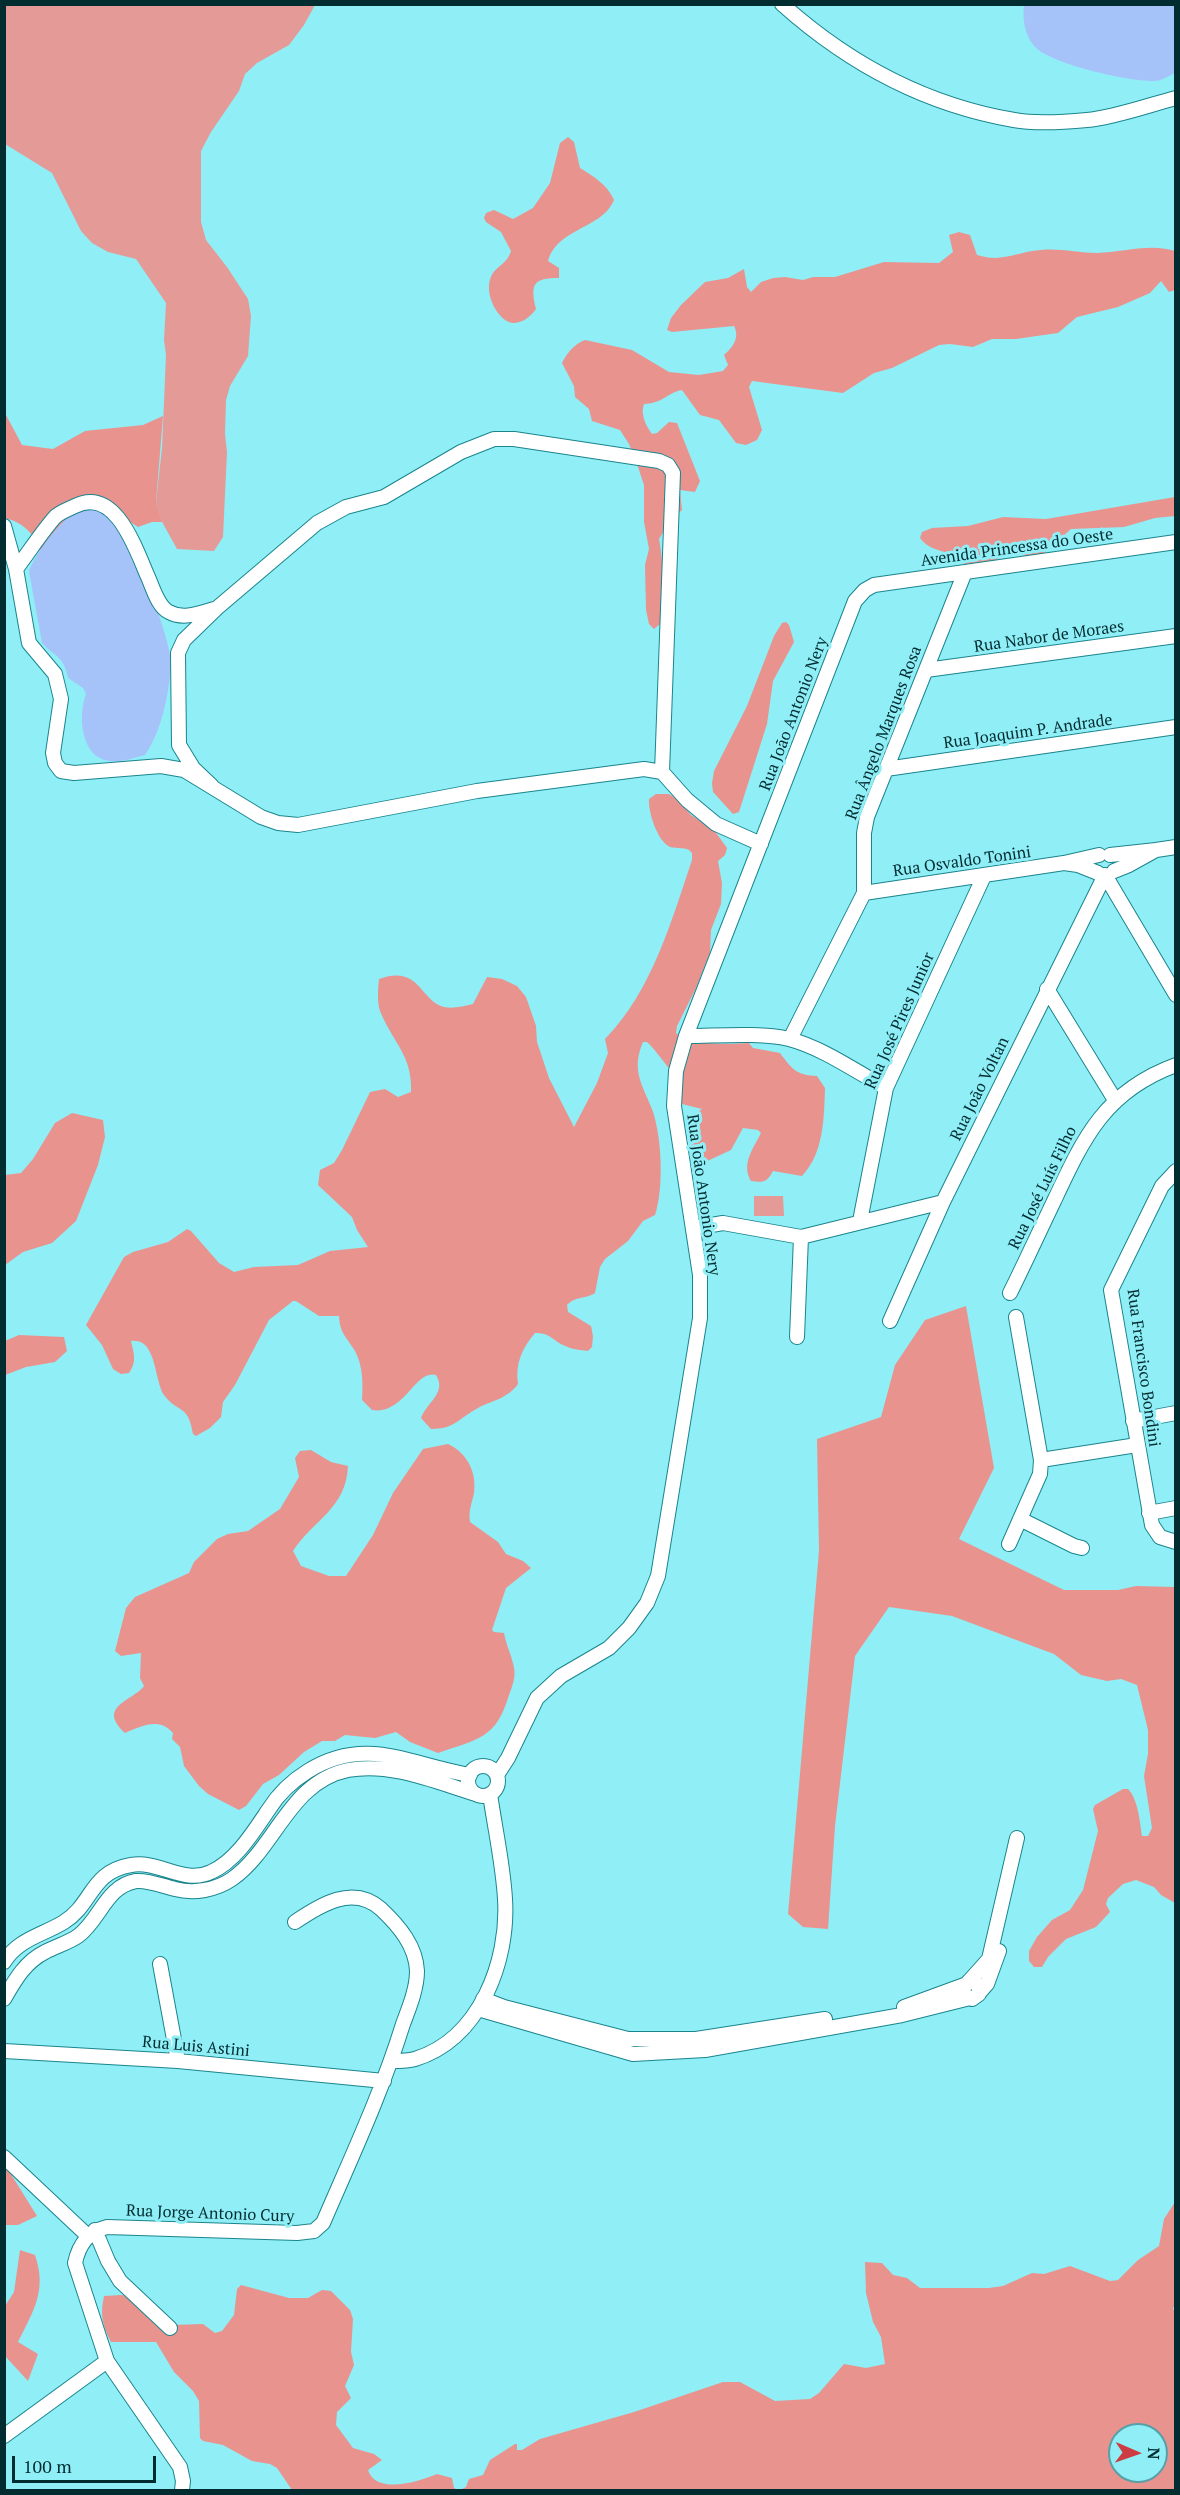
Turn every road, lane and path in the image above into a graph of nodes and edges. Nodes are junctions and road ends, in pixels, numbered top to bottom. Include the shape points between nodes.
1 (782, 4) edge
2 (1176, 98) edge
3 (4, 526) edge
4 (1176, 542) edge
5 (16, 569) junction
6 (965, 572) junction
7 (865, 590) joint
8 (217, 608) junction
9 (1176, 636) edge
10 (926, 670) junction
11 (1176, 727) edge
12 (179, 746) junction
13 (161, 766) junction
14 (886, 769) junction
15 (662, 772) junction
16 (212, 786) junction
17 (761, 844) junction
18 (1176, 847) edge
19 (1156, 850) junction
20 (1105, 855) junction
21 (1064, 863) junction
22 (1106, 873) junction
23 (984, 876) junction
24 (864, 892) junction
25 (1047, 989) junction
26 (1176, 995) edge
27 (686, 1036) junction
28 (790, 1039) junction
29 (1176, 1065) edge
30 (886, 1088) junction
31 (1115, 1100) junction
32 (1176, 1171) edge
33 (943, 1202) junction
34 (860, 1221) junction
35 (694, 1228) junction
36 (801, 1237) junction
37 (1010, 1293) dead end
38 (1016, 1317) dead end
39 (890, 1321) dead end
40 (797, 1337) dead end
41 (1176, 1413) edge
42 (1133, 1421) junction
43 (1137, 1446) junction
44 (1041, 1460) junction
45 (1176, 1508) edge
46 (1149, 1513) junction
47 (1020, 1519) junction
48 (1176, 1542) edge
49 (1009, 1544) dead end
50 (1082, 1548) dead end
51 (470, 1774) junction
52 (497, 1775) junction
53 (483, 1794) junction
54 (295, 1922) dead end
55 (4, 1962) edge
56 (160, 1964) dead end
57 (966, 1983) junction
58 (975, 1995) junction
59 (4, 1999) edge
60 (481, 2004) junction
61 (670, 2046) junction
62 (4, 2051) edge
63 (178, 2061) junction
64 (392, 2061) junction
65 (384, 2081) junction
66 (4, 2157) edge
67 (92, 2233) junction
68 (170, 2328) dead end
69 (107, 2361) junction
70 (4, 2436) edge
71 (182, 2490) edge

1 - 2 street via 814,33 900,86 961,108 1017,121 1089,120
3 - 5 street
4 - 6 street, Avenida Princessa do Oeste
5 - 8 street via 57,515 80,504 97,503 112,510 125,527 166,611 189,615
5 - 13 street via 29,642 55,674 61,699 55,763 61,771 74,773
6 - 7 street, Avenida Princessa do Oeste via 874,585
6 - 10 street, Rua Ângelo Marques Rosa
7 - 17 street, Rua João Antonio Nery via 855,601
8 - 12 street via 184,640 178,653
8 - 15 street via 317,523 346,507 384,497 462,452 494,440 514,439 659,460 673,473
9 - 10 street, Rua Nabor de Moraes
10 - 14 street, Rua Ângelo Marques Rosa
11 - 14 street, Rua Joaquim P. Andrade
12 - 13 street
12 - 16 street via 193,768
13 - 16 street via 184,770
14 - 24 street, Rua Ângelo Marques Rosa via 864,833
15 - 16 street via 644,769 477,791 298,825 278,824 261,817
15 - 17 street via 687,800 717,824
17 - 27 street, Rua João Antonio Nery
18 - 19 street, Rua Osvaldo Tonini
19 - 20 street, Rua Osvaldo Tonini
19 - 22 street, Rua Osvaldo Tonini
20 - 21 street, Rua Osvaldo Tonini
20 - 22 street via 1115,861
20 - 22 street via 1094,864
21 - 22 street, Rua Osvaldo Tonini
21 - 23 street, Rua Osvaldo Tonini
22 - 25 street, Rua João Voltan
22 - 26 street
23 - 24 street, Rua Osvaldo Tonini
23 - 30 street, Rua José Pires Junior
24 - 28 street, Rua Ângelo Marques Rosa
25 - 31 street
25 - 33 street, Rua João Voltan
27 - 28 street
27 - 35 street, Rua João Antonio Nery via 676,1071 674,1106
28 - 30 street
29 - 31 street, Rua José Luís Filho via 1143,1080
30 - 34 street, Rua José Pires Junior
31 - 37 street, Rua José Luís Filho via 1078,1148
32 - 42 street, Rua Francisco Bondini via 1162,1186 1111,1290
33 - 34 street
33 - 39 street, Rua João Voltan
34 - 36 street
35 - 36 street via 723,1223
35 - 52 street, Rua João Antonio Nery via 700,1318 658,1576 647,1603 609,1648 561,1676 537,1698
36 - 40 street
38 - 44 street
41 - 42 street
42 - 43 street, Rua Francisco Bondini
43 - 44 street
43 - 46 street, Rua Francisco Bondini
44 - 47 street via 1040,1474
45 - 46 street
46 - 48 street, Rua Francisco Bondini via 1154,1532
47 - 49 street
47 - 50 street
51 - 52 street via 486,1766
51 - 53 street via 469,1785
51 - 55 street via 368,1752 322,1762 278,1796 254,1832 212,1872 196,1877 133,1864 112,1870 64,1922 24,1941
52 - 53 street via 497,1786
53 - 59 street via 372,1767 346,1771 320,1782 300,1797 262,1851 229,1881 190,1892 151,1882 135,1881 122,1886 110,1895 78,1936 29,1963
53 - 60 street via 505,1898 505,1927 491,1986
54 - 64 street, Rua Jorge Antonio Cury via 337,1898 357,1897 378,1907 398,1926 411,1947 417,1971
56 - 63 street
57 - 58 street via 963,1993
57 - 58 street via 989,1959 1017,1838 1023,1854 997,1962 987,1984
57 - 61 street via 899,2008
58 - 61 street via 902,2015 705,2050
60 - 61 street via 504,2007 626,2045
60 - 64 street via 462,2030 437,2048 414,2060
62 - 63 street, Rua Luis Astini
63 - 65 street, Rua Luis Astini
64 - 65 street, Rua Jorge Antonio Cury
65 - 67 street, Rua Jorge Antonio Cury via 323,2223 314,2231 297,2234 107,2227
66 - 67 street
67 - 68 street via 120,2281
67 - 69 street via 78,2248 75,2263
69 - 70 street
69 - 71 street via 180,2467

